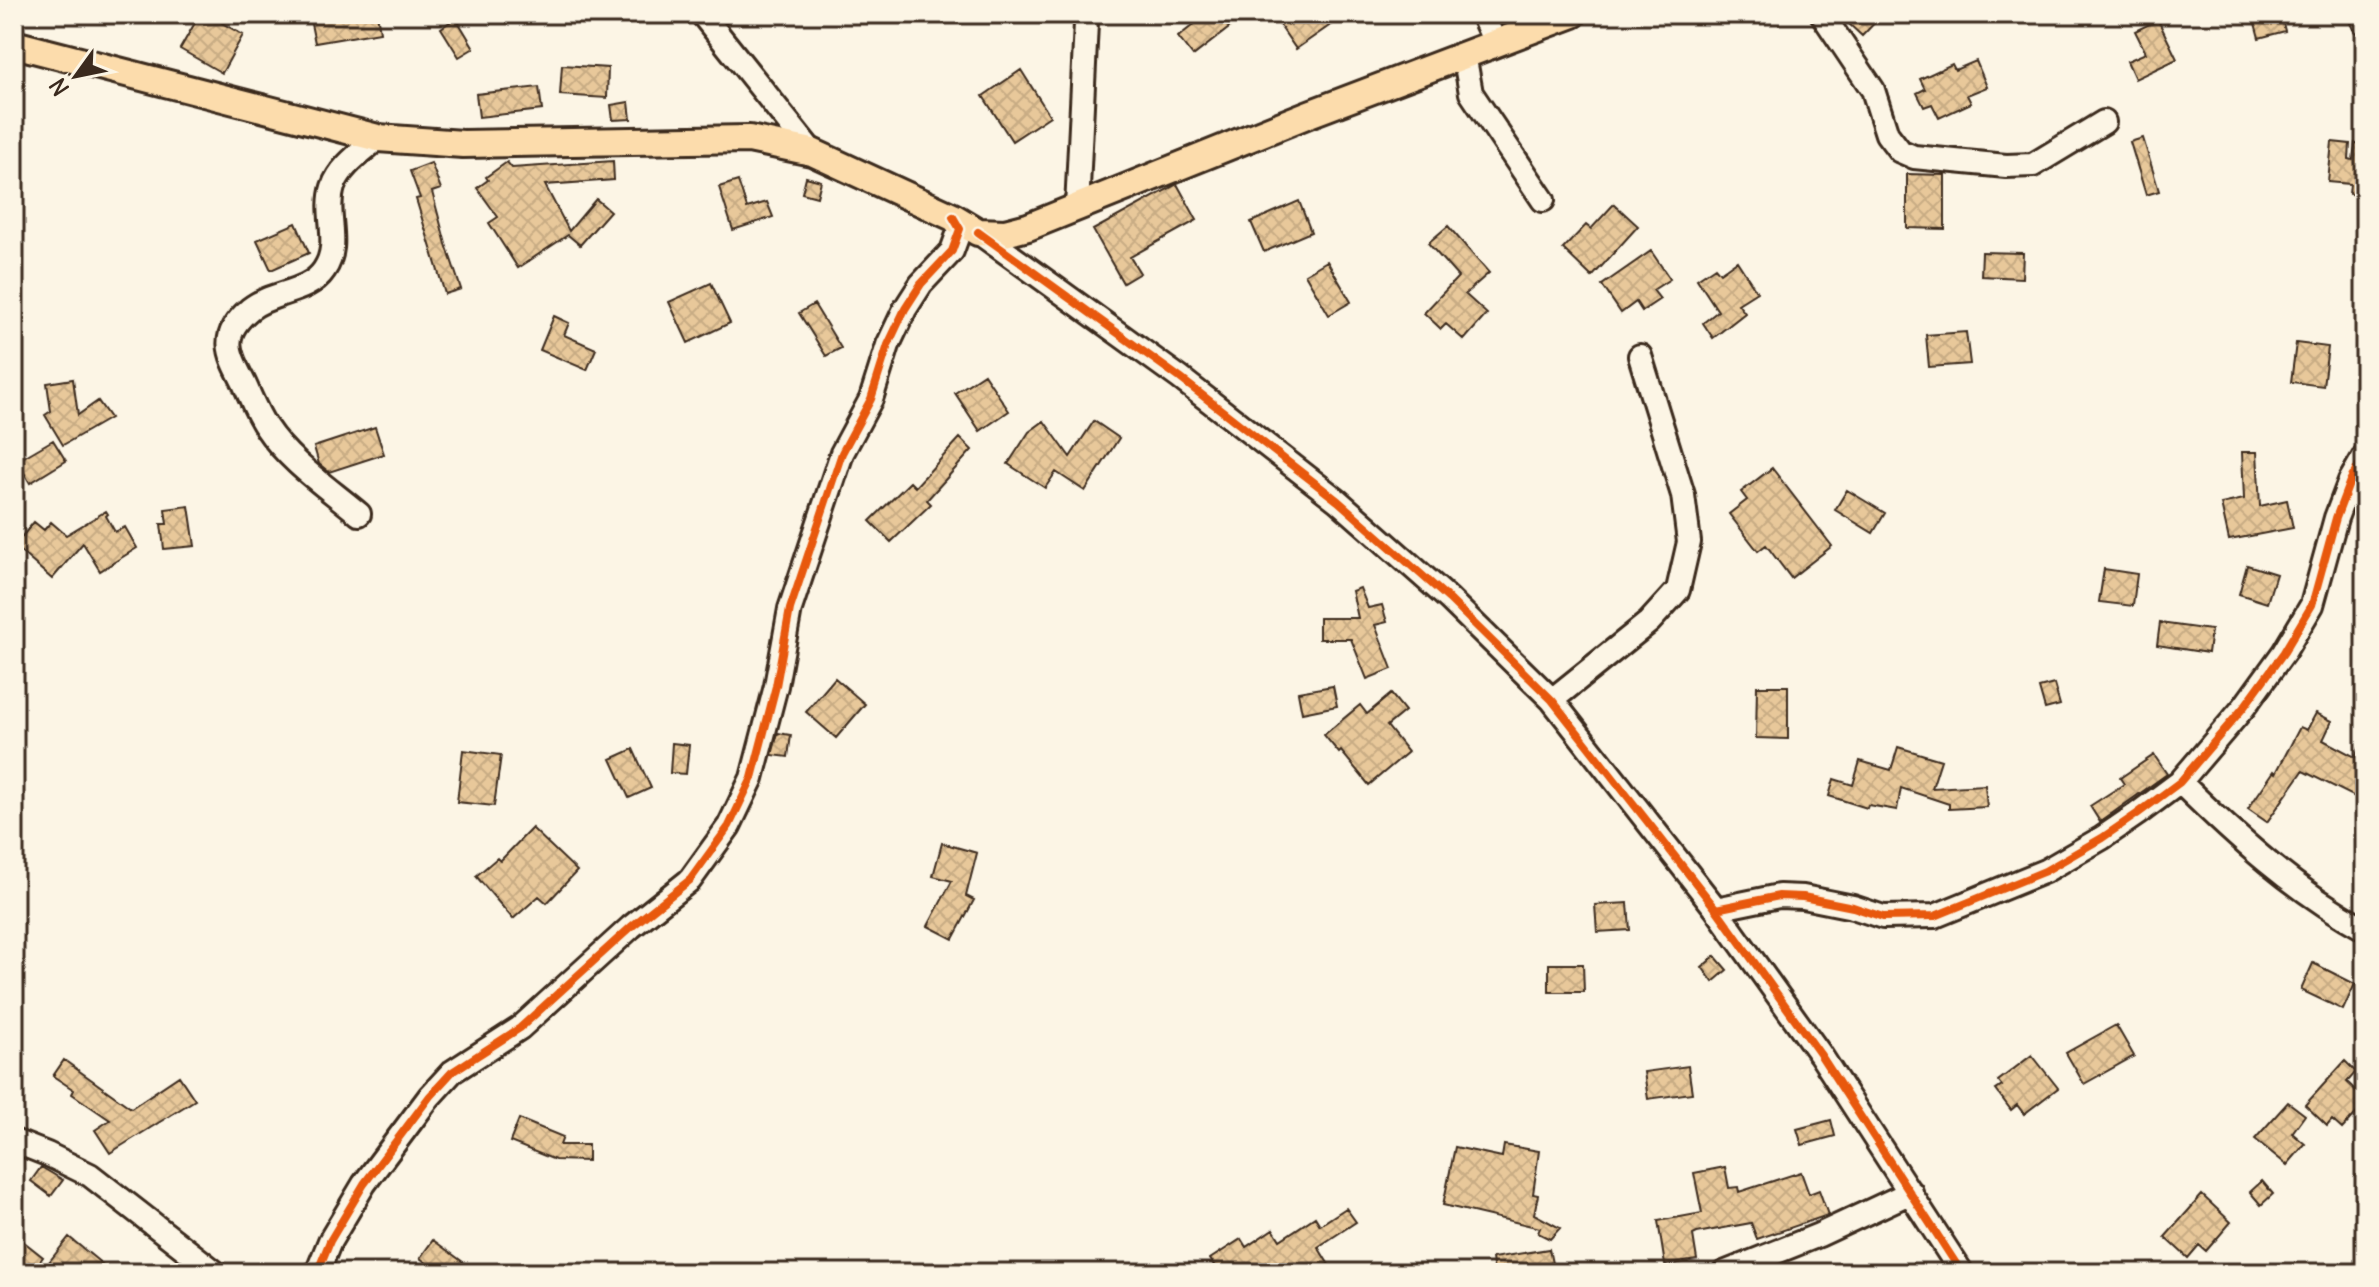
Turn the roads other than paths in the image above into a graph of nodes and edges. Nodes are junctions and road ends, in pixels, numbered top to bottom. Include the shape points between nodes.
1 (702, 14) edge
2 (1083, 14) edge
3 (1482, 14) edge
4 (1573, 14) edge
5 (1822, 14) edge
6 (2360, 14) edge
7 (2365, 24) edge
8 (1495, 42) junction
9 (14, 44) edge
10 (1464, 54) junction
11 (2104, 122) dead end
12 (378, 138) junction
13 (812, 152) junction
14 (1543, 200) dead end
15 (1077, 208) junction
16 (953, 217) junction
17 (978, 232) junction
18 (1640, 356) dead end
19 (2365, 455) edge
20 (359, 514) dead end
21 (1552, 700) junction
22 (2180, 782) junction
23 (1716, 909) junction
24 (2365, 929) edge
25 (14, 1141) edge
26 (1911, 1192) junction
27 (216, 1273) edge
28 (317, 1273) edge
29 (1724, 1273) edge
30 (1962, 1273) edge

1 - 13 street
2 - 15 street
3 - 8 street
4 - 8 main road
5 - 11 street via 1873,90 1887,134 1900,151 1914,157 2033,165
6 - 7 street
8 - 10 main road
9 - 12 main road
10 - 14 street via 1471,93
10 - 15 main road
12 - 13 main road via 463,144 749,139
12 - 20 street via 333,186 332,257 322,273 250,309 228,341 271,434
13 - 16 main road
15 - 17 main road via 1005,233
16 - 17 main road
16 - 28 street via 960,229 957,242 905,309 871,399 842,453 790,609 752,778 729,826 690,880 520,1028 452,1072 364,1184
17 - 21 street via 1338,501
18 - 21 street via 1683,495 1689,542 1678,590 1649,622
19 - 22 street via 2336,518 2312,605 2244,707
21 - 23 street
22 - 23 street via 2045,871 1935,916 1883,917 1779,896
22 - 24 street via 2286,877
23 - 26 street
25 - 27 street via 90,1175
26 - 29 street
26 - 30 street

